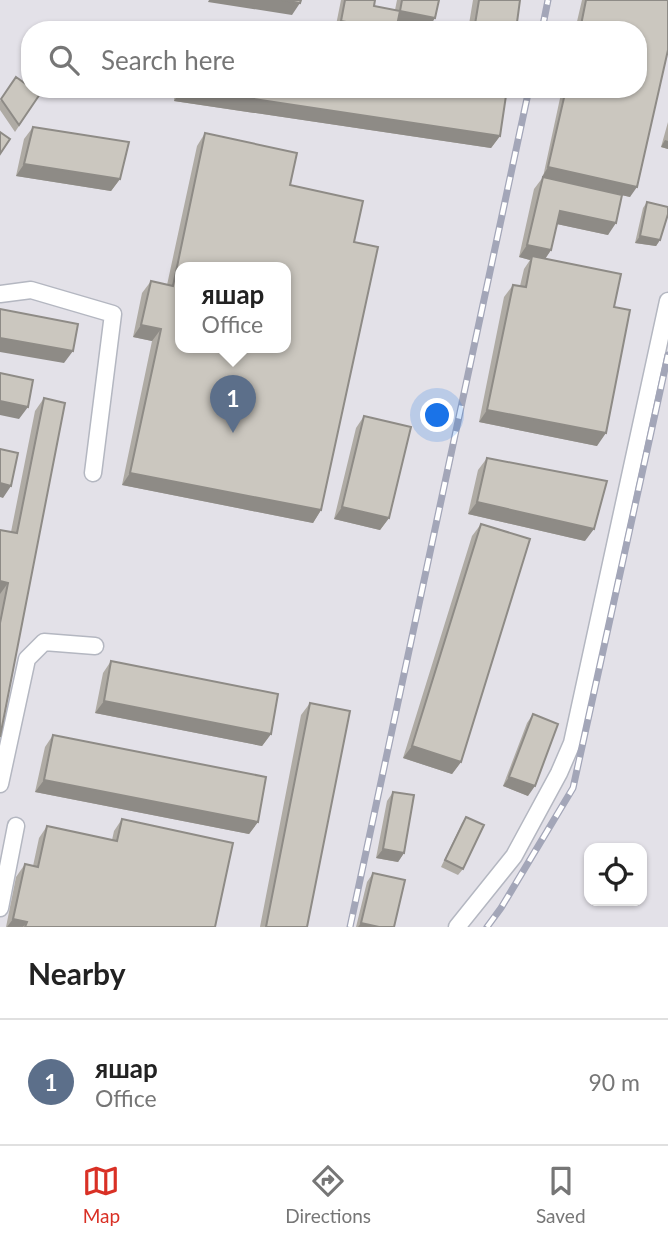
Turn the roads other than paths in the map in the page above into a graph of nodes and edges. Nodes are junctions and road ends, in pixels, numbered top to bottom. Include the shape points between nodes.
1 (0, 294) edge
2 (668, 301) edge
3 (93, 473) dead end
4 (95, 646) dead end
5 (0, 784) edge
6 (16, 826) dead end
7 (0, 908) edge
8 (457, 927) edge

1 - 3 street via 31,290 113,314
2 - 8 street via 572,743 514,856
4 - 5 street via 44,642 27,659
6 - 7 street

